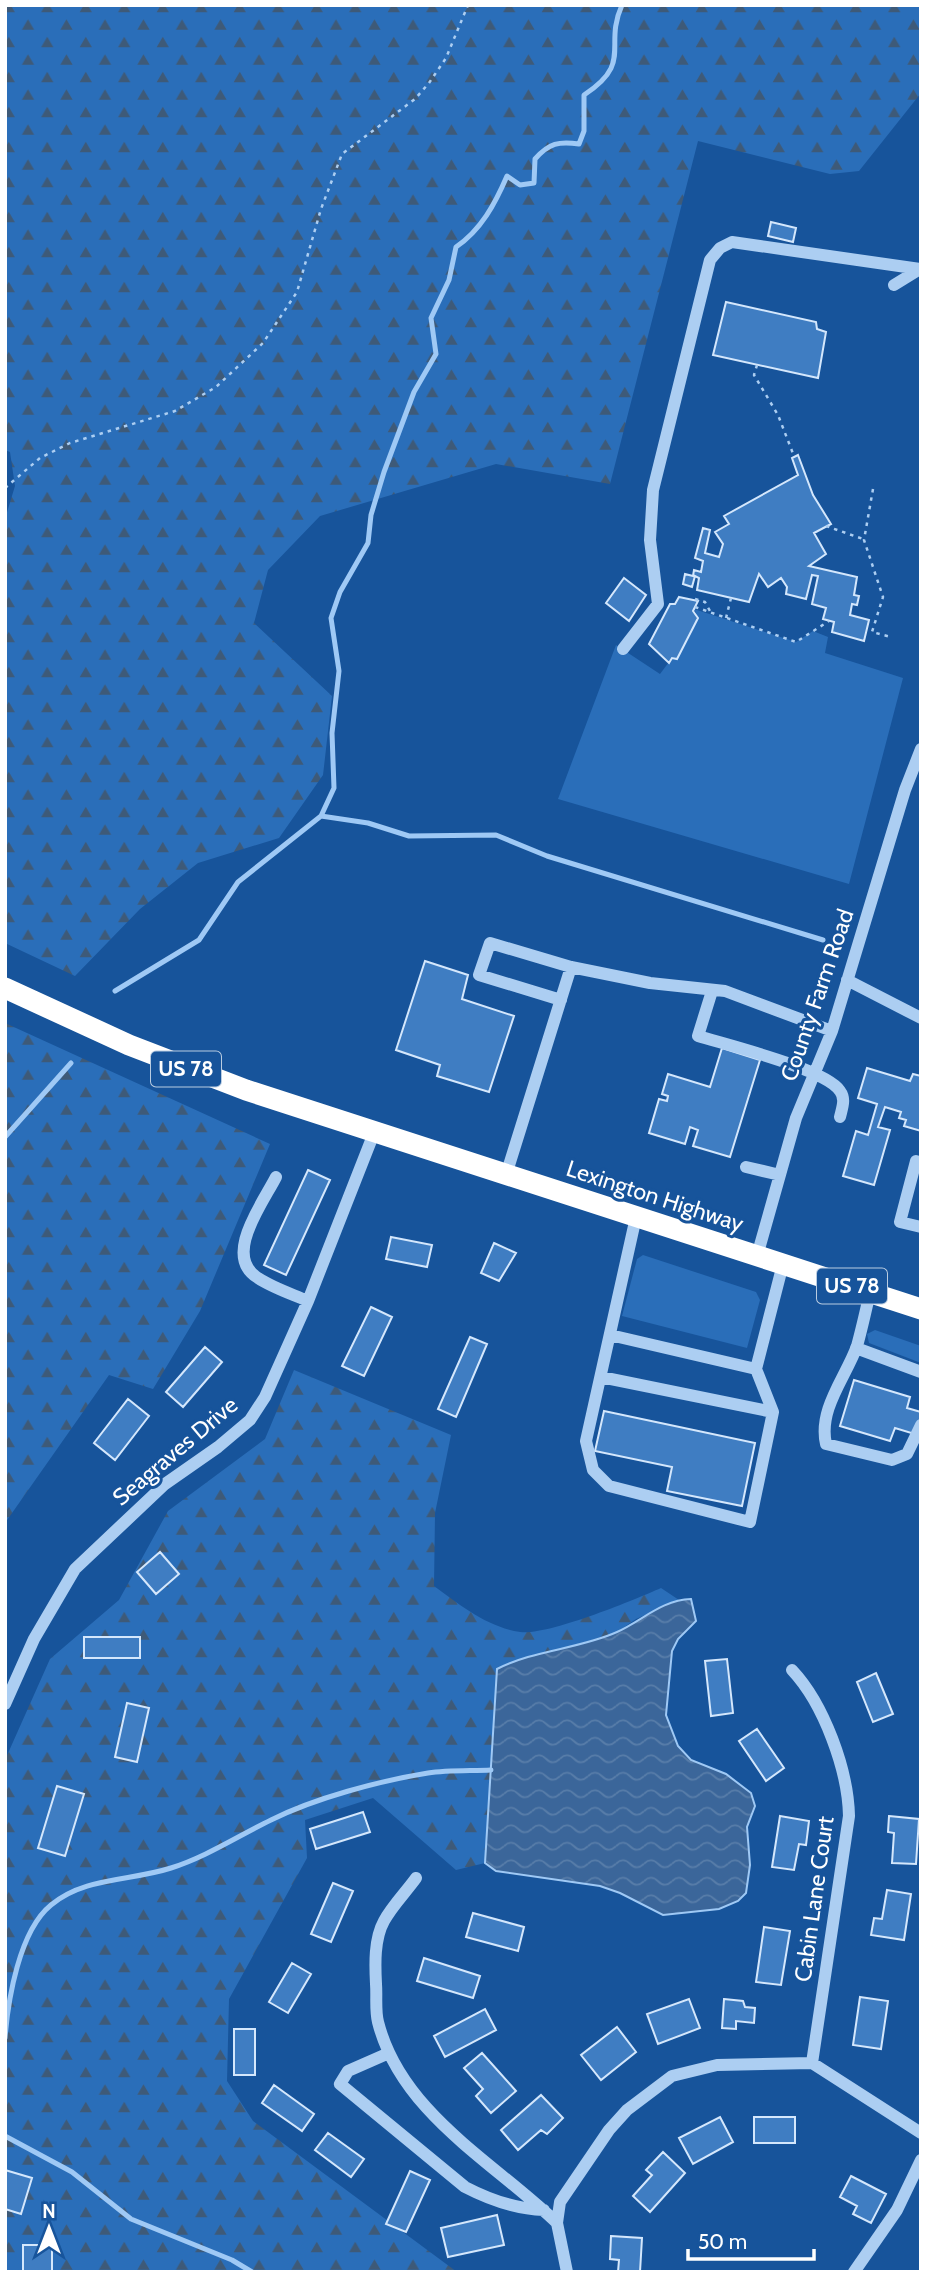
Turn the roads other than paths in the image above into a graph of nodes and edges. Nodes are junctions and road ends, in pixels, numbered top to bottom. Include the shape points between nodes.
1 (920, 269) edge
2 (894, 285) dead end
3 (623, 649) dead end
4 (921, 749) edge
5 (571, 967) junction
6 (847, 981) junction
7 (5, 988) edge
8 (712, 991) junction
9 (561, 1000) junction
10 (921, 1018) edge
11 (832, 1031) junction
12 (816, 1073) junction
13 (841, 1117) dead end
14 (374, 1133) junction
15 (921, 1163) edge
16 (746, 1167) dead end
17 (506, 1175) junction
18 (780, 1175) junction
19 (276, 1177) dead end
20 (636, 1217) junction
21 (921, 1227) edge
22 (757, 1256) junction
23 (783, 1264) junction
24 (870, 1292) junction
25 (308, 1301) junction
26 (921, 1309) edge
27 (610, 1335) junction
28 (856, 1348) junction
29 (756, 1368) junction
30 (921, 1372) edge
31 (601, 1377) junction
32 (773, 1412) junction
33 (921, 1425) edge
34 (792, 1670) dead end
35 (5, 1704) edge
36 (416, 1878) dead end
37 (389, 2053) junction
38 (812, 2063) junction
39 (921, 2133) edge
40 (921, 2160) edge
41 (544, 2210) junction
42 (557, 2223) junction
43 (567, 2272) edge
44 (854, 2272) edge

1 - 2 street
1 - 3 street via 732,242 710,260 653,490 650,540 658,604
4 - 6 street, County Farm Road
5 - 8 street
5 - 9 street
5 - 9 street via 489,943 482,964 479,975
6 - 10 street
6 - 11 street, County Farm Road
7 - 14 highway, US 78 via 183,1067
8 - 11 street via 725,991
8 - 12 street via 698,1036
9 - 17 street
11 - 12 street, County Farm Road
12 - 13 street via 843,1095
12 - 18 street, County Farm Road via 796,1118
14 - 17 highway, Lexington Highway / US 78
14 - 25 street, Seagraves Drive
15 - 21 street via 916,1161 900,1222
16 - 18 street
17 - 20 highway, Lexington Highway / US 78
18 - 22 street, County Farm Road
19 - 25 street via 245,1238 245,1265 256,1278
20 - 22 highway, Lexington Highway / US 78
20 - 27 street
22 - 23 highway, Lexington Highway / US 78
23 - 24 highway, Lexington Highway / US 78
23 - 29 street
24 - 26 highway, Lexington Highway / US 78
24 - 28 street
25 - 35 street, Seagraves Drive via 250,1420 165,1484 75,1569 34,1639
27 - 29 street
27 - 31 street
28 - 30 street
28 - 33 street via 832,1400 826,1444 892,1460 907,1454
29 - 32 street
31 - 32 street
31 - 32 street via 586,1441 593,1470 609,1486 750,1522
34 - 38 street, Cabin Lane Court via 803,1682 835,1748 848,1796 849,1816
36 - 37 street via 383,1922 375,1961 378,2020
37 - 41 street via 439,2122
37 - 41 street via 348,2071 340,2084 465,2188 523,2209
38 - 39 street
38 - 42 street via 717,2065 664,2081 609,2130 559,2202
40 - 44 street via 897,2210
41 - 42 street
42 - 43 street

